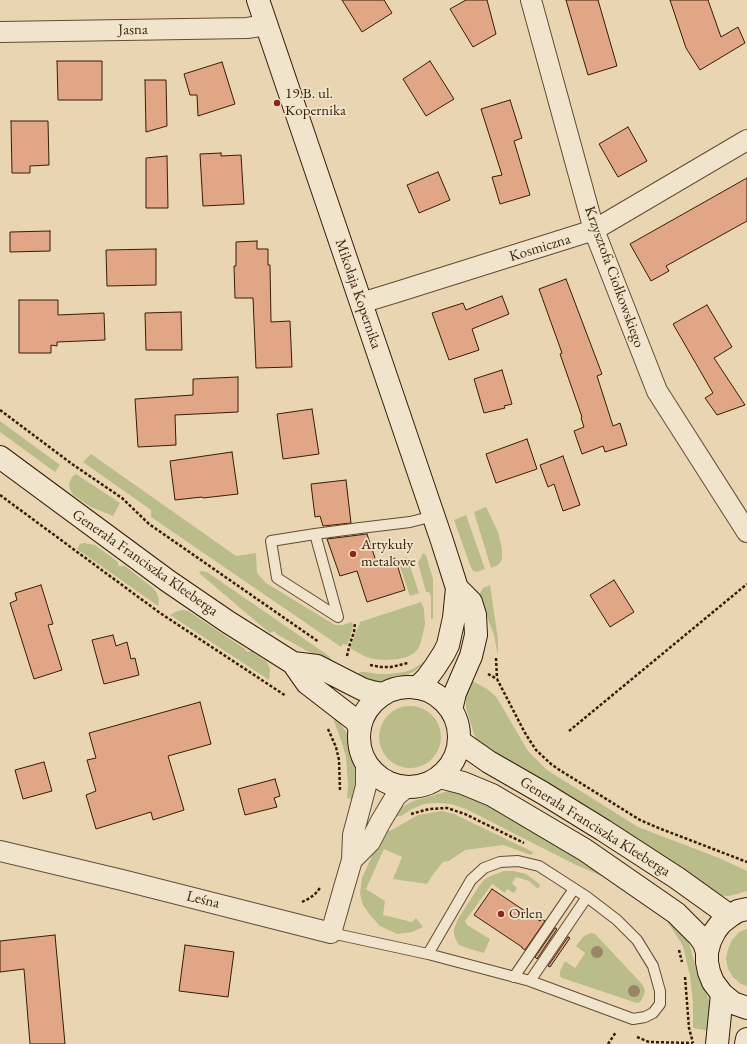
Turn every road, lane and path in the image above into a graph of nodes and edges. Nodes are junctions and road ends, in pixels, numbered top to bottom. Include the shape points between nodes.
1 (258, 0) edge
2 (531, 0) edge
3 (267, 25) junction
4 (0, 32) edge
5 (747, 140) edge
6 (594, 230) junction
7 (361, 302) junction
8 (0, 410) edge
9 (0, 457) edge
10 (0, 495) edge
11 (434, 516) junction
12 (747, 532) edge
13 (315, 534) junction
14 (747, 584) edge
15 (457, 588) junction
16 (354, 632) dead end
17 (321, 643) dead end
18 (348, 654) dead end
19 (293, 663) junction
20 (408, 663) dead end
21 (367, 665) dead end
22 (485, 673) dead end
23 (416, 688) junction
24 (384, 694) junction
25 (291, 699) dead end
26 (451, 710) junction
27 (328, 728) dead end
28 (360, 728) junction
29 (569, 730) dead end
30 (459, 741) junction
31 (366, 764) junction
32 (440, 777) junction
33 (407, 788) junction
34 (340, 792) dead end
35 (0, 851) edge
36 (352, 860) junction
37 (747, 862) edge
38 (322, 882) dead end
39 (574, 889) junction
40 (587, 897) junction
41 (298, 903) dead end
42 (739, 912) edge
43 (331, 933) junction
44 (707, 952) junction
45 (428, 954) junction
46 (514, 977) junction
47 (530, 982) junction
48 (722, 994) junction
49 (747, 1008) edge
50 (636, 1036) dead end
51 (747, 1039) edge
52 (693, 1043) dead end
53 (717, 1044) edge
54 (746, 1044) edge

1 - 3 main road, Mikołaja Kopernika
2 - 6 street, Krzysztofa Ciołkowskiego
3 - 4 street, Jasna via 239,28
3 - 7 main road, Mikołaja Kopernika
5 - 6 street, Kosmiczna
6 - 7 street, Kosmiczna
6 - 12 street, Krzysztofa Ciołkowskiego via 658,391
7 - 11 main road, Mikołaja Kopernika
8 - 17 path via 122,498 149,524
9 - 19 main road, Generała Franciszka Kleeberga via 168,581
10 - 25 path via 160,613
11 - 13 lane via 410,522
11 - 15 main road, Mikołaja Kopernika
13 - 13 lane via 271,541 277,578 338,617
14 - 29 path
15 - 23 main road, Mikołaja Kopernika via 448,645 427,678
15 - 26 main road, Mikołaja Kopernika via 471,602 475,615 476,635
16 - 18 path
19 - 24 main road, Generała Franciszka Kleeberga via 317,666 362,689
19 - 28 main road, Generała Franciszka Kleeberga via 307,683 355,720
20 - 21 path via 391,667
22 - 37 path via 497,679 525,733 536,750 551,764 640,820
23 - 24 main road via 400,688
23 - 26 main road via 430,692
24 - 28 main road via 368,708
26 - 30 main road via 457,725
27 - 34 path via 339,760
28 - 31 main road via 359,740
30 - 32 main road via 453,761
30 - 42 main road, Generała Franciszka Kleeberga via 489,762 604,830 670,874
31 - 33 main road via 386,782
31 - 36 street via 366,786 353,835
32 - 33 main road via 419,787
32 - 44 main road, Generała Franciszka Kleeberga via 492,795 586,850 676,913 699,936
33 - 36 street via 396,796 370,842
35 - 43 street, Leśna
36 - 43 street
38 - 41 path via 315,894
39 - 40 lane
39 - 45 lane via 539,866 518,861 500,862 484,868 471,880
39 - 46 lane
40 - 47 lane
40 - 47 lane via 637,940 653,966 660,991 660,1004 653,1014 633,1019
42 - 44 main road via 721,923 714,931
43 - 45 lane
44 - 48 main road via 709,972
45 - 46 lane
46 - 47 lane
48 - 49 main road via 733,1003
48 - 53 main road
50 - 52 path via 649,1042
51 - 54 main road

